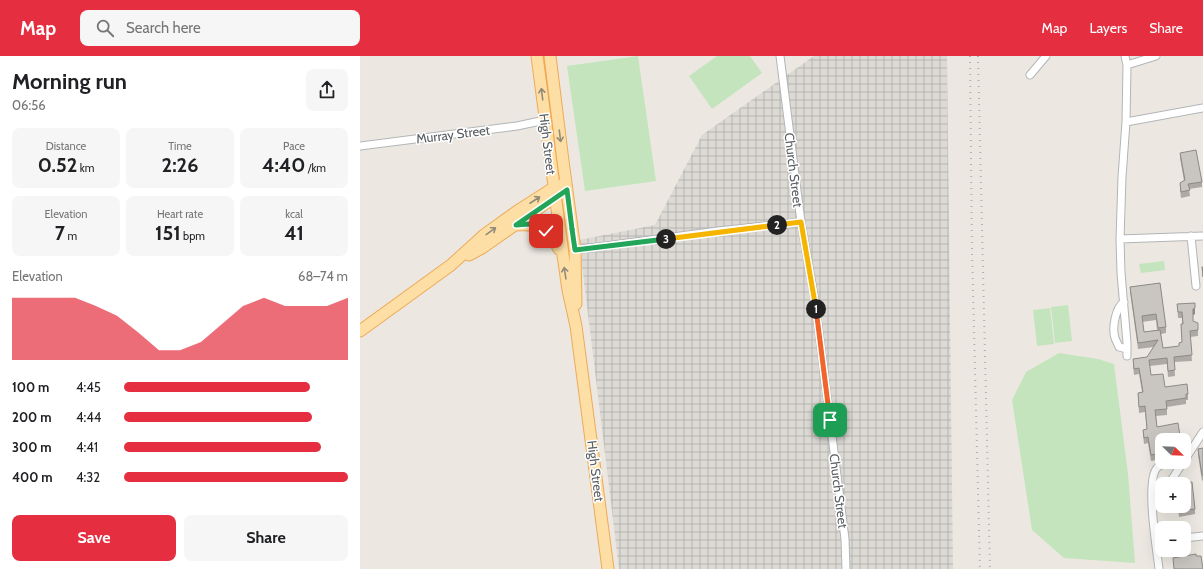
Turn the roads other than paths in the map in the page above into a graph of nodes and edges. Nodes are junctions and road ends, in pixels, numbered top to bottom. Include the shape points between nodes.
1 (537, 56) edge
2 (550, 56) edge
3 (780, 56) edge
4 (1046, 56) edge
5 (1125, 56) edge
6 (1156, 56) edge
7 (1127, 66) junction
8 (1030, 75) dead end
9 (1203, 108) edge
10 (545, 120) junction
11 (1126, 122) junction
12 (360, 146) edge
13 (566, 185) junction
14 (555, 192) junction
15 (801, 222) junction
16 (516, 225) junction
17 (1192, 236) junction
18 (1203, 236) edge
19 (1120, 239) junction
20 (575, 250) junction
21 (563, 255) junction
22 (451, 265) junction
23 (1196, 286) dead end
24 (1124, 302) junction
25 (576, 326) junction
26 (360, 331) edge
27 (1203, 432) edge
28 (1191, 450) edge
29 (1156, 469) edge
30 (1155, 506) edge
31 (1153, 509) junction
32 (1155, 521) edge
33 (1203, 536) edge
34 (1191, 537) edge
35 (1159, 557) edge
36 (608, 569) edge
37 (846, 569) edge
38 (1159, 569) edge

10 -> 1 main road, High Street
2 -> 13 main road, High Street
3 - 15 street, Church Street
4 - 8 street
5 - 7 street
6 - 7 street
7 - 11 street
9 - 11 street
10 - 12 street, Murray Street via 517,126
10 - 14 main road, High Street
11 - 19 street
13 - 14 main road
13 - 20 main road, High Street
14 - 16 main road
14 - 21 main road, High Street
22 -> 14 main road via 516,212
15 - 20 street
15 - 37 street, Church Street via 815,301 844,531
16 - 21 main road via 529,224 544,229
16 - 22 main road
17 - 18 street
17 - 19 street
17 - 23 street
19 - 24 street
20 - 25 main road, High Street
25 -> 21 main road, High Street
22 - 26 main road
24 - 24 street via 1127,353 1114,338 1116,315
25 - 36 main road, High Street
27 - 28 street
29 - 31 street via 1151,487
30 - 31 street
31 - 32 street
33 - 34 street
35 - 38 street

